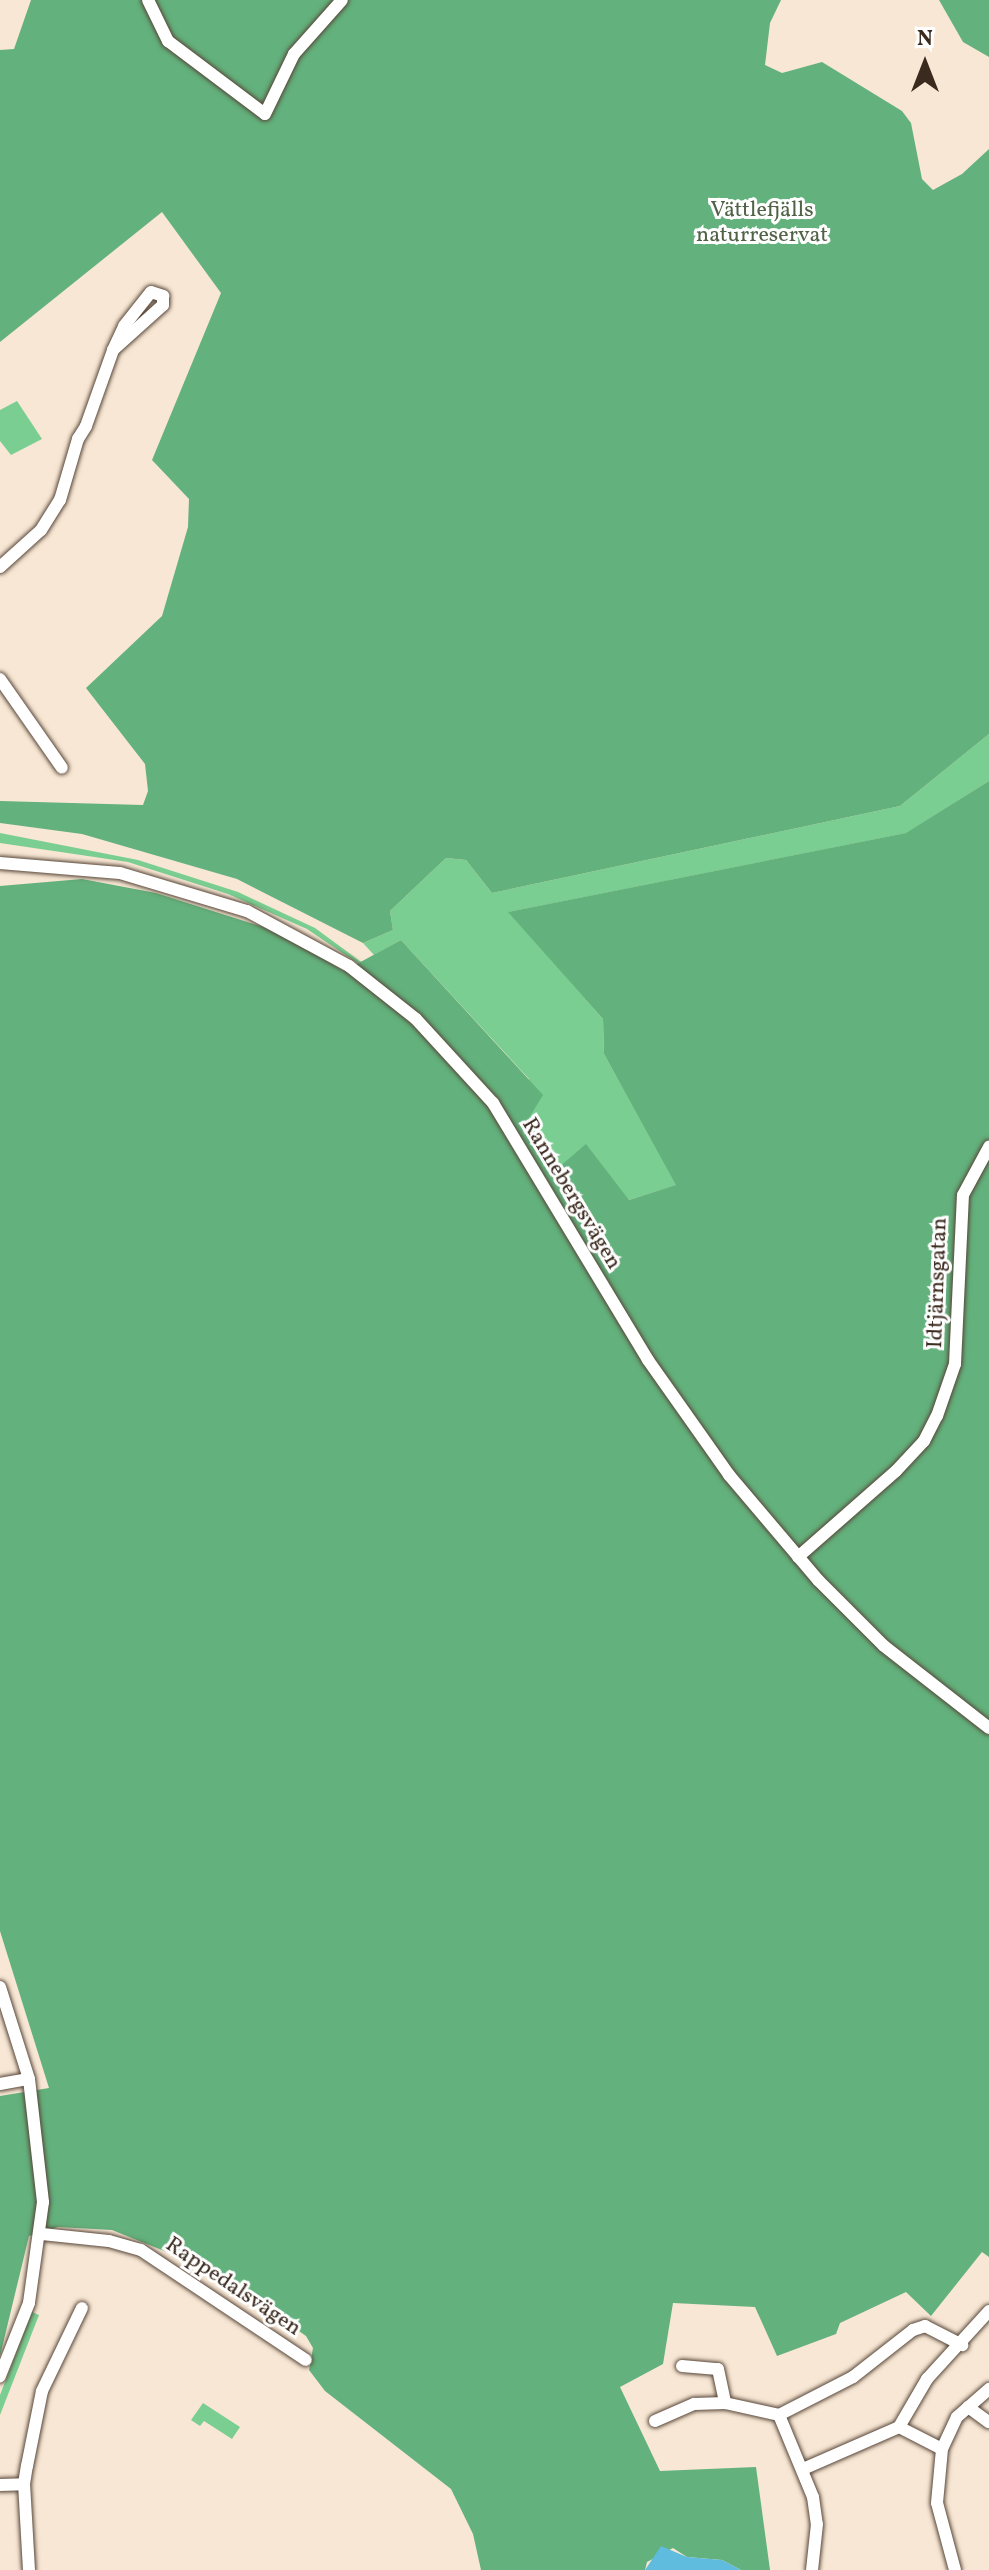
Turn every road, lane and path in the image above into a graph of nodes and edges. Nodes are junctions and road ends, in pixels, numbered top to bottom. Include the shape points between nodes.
1 (148, 0) edge
2 (342, 0) edge
3 (113, 350) junction
4 (0, 567) edge
5 (0, 679) edge
6 (62, 768) dead end
7 (0, 863) edge
8 (989, 1147) edge
9 (798, 1557) junction
10 (989, 1728) edge
11 (0, 1987) edge
12 (29, 2079) junction
13 (0, 2084) edge
14 (42, 2234) junction
15 (82, 2308) dead end
16 (989, 2311) edge
17 (962, 2345) junction
18 (306, 2360) dead end
19 (682, 2366) dead end
20 (0, 2376) edge
21 (989, 2389) edge
22 (725, 2403) junction
23 (968, 2407) junction
24 (779, 2415) junction
25 (655, 2421) dead end
26 (989, 2422) edge
27 (899, 2427) junction
28 (942, 2449) junction
29 (803, 2469) junction
30 (24, 2484) junction
31 (0, 2485) edge
32 (949, 2568) edge
33 (29, 2570) edge
34 (812, 2570) edge

1 - 2 street via 168,41 265,114 294,54
3 - 3 street via 163,305 163,296 155,291 147,295
3 - 4 street via 60,500 41,530
5 - 6 street
7 - 9 street, Rannebergsvägen via 120,873 206,896 290,930 396,1001 435,1036 493,1103 673,1398
8 - 9 street, Idtjärnsgatan via 963,1195 955,1364 937,1416 924,1441 896,1471
9 - 10 street, Rannebergsvägen via 916,1675
11 - 12 street
12 - 13 street
12 - 14 street via 41,2165
14 - 18 street, Rappedalsvägen via 141,2250
14 - 20 street via 29,2303
15 - 30 street via 42,2391
16 - 17 street
17 - 24 street via 925,2326 913,2330 853,2377
17 - 27 street via 927,2379
19 - 22 street via 718,2369
21 - 23 street
22 - 24 street
22 - 25 street via 694,2404
23 - 26 street
23 - 28 street
24 - 29 street
27 - 28 street
27 - 29 street
28 - 32 street via 937,2503
29 - 34 street via 817,2524
30 - 31 street
30 - 33 street

